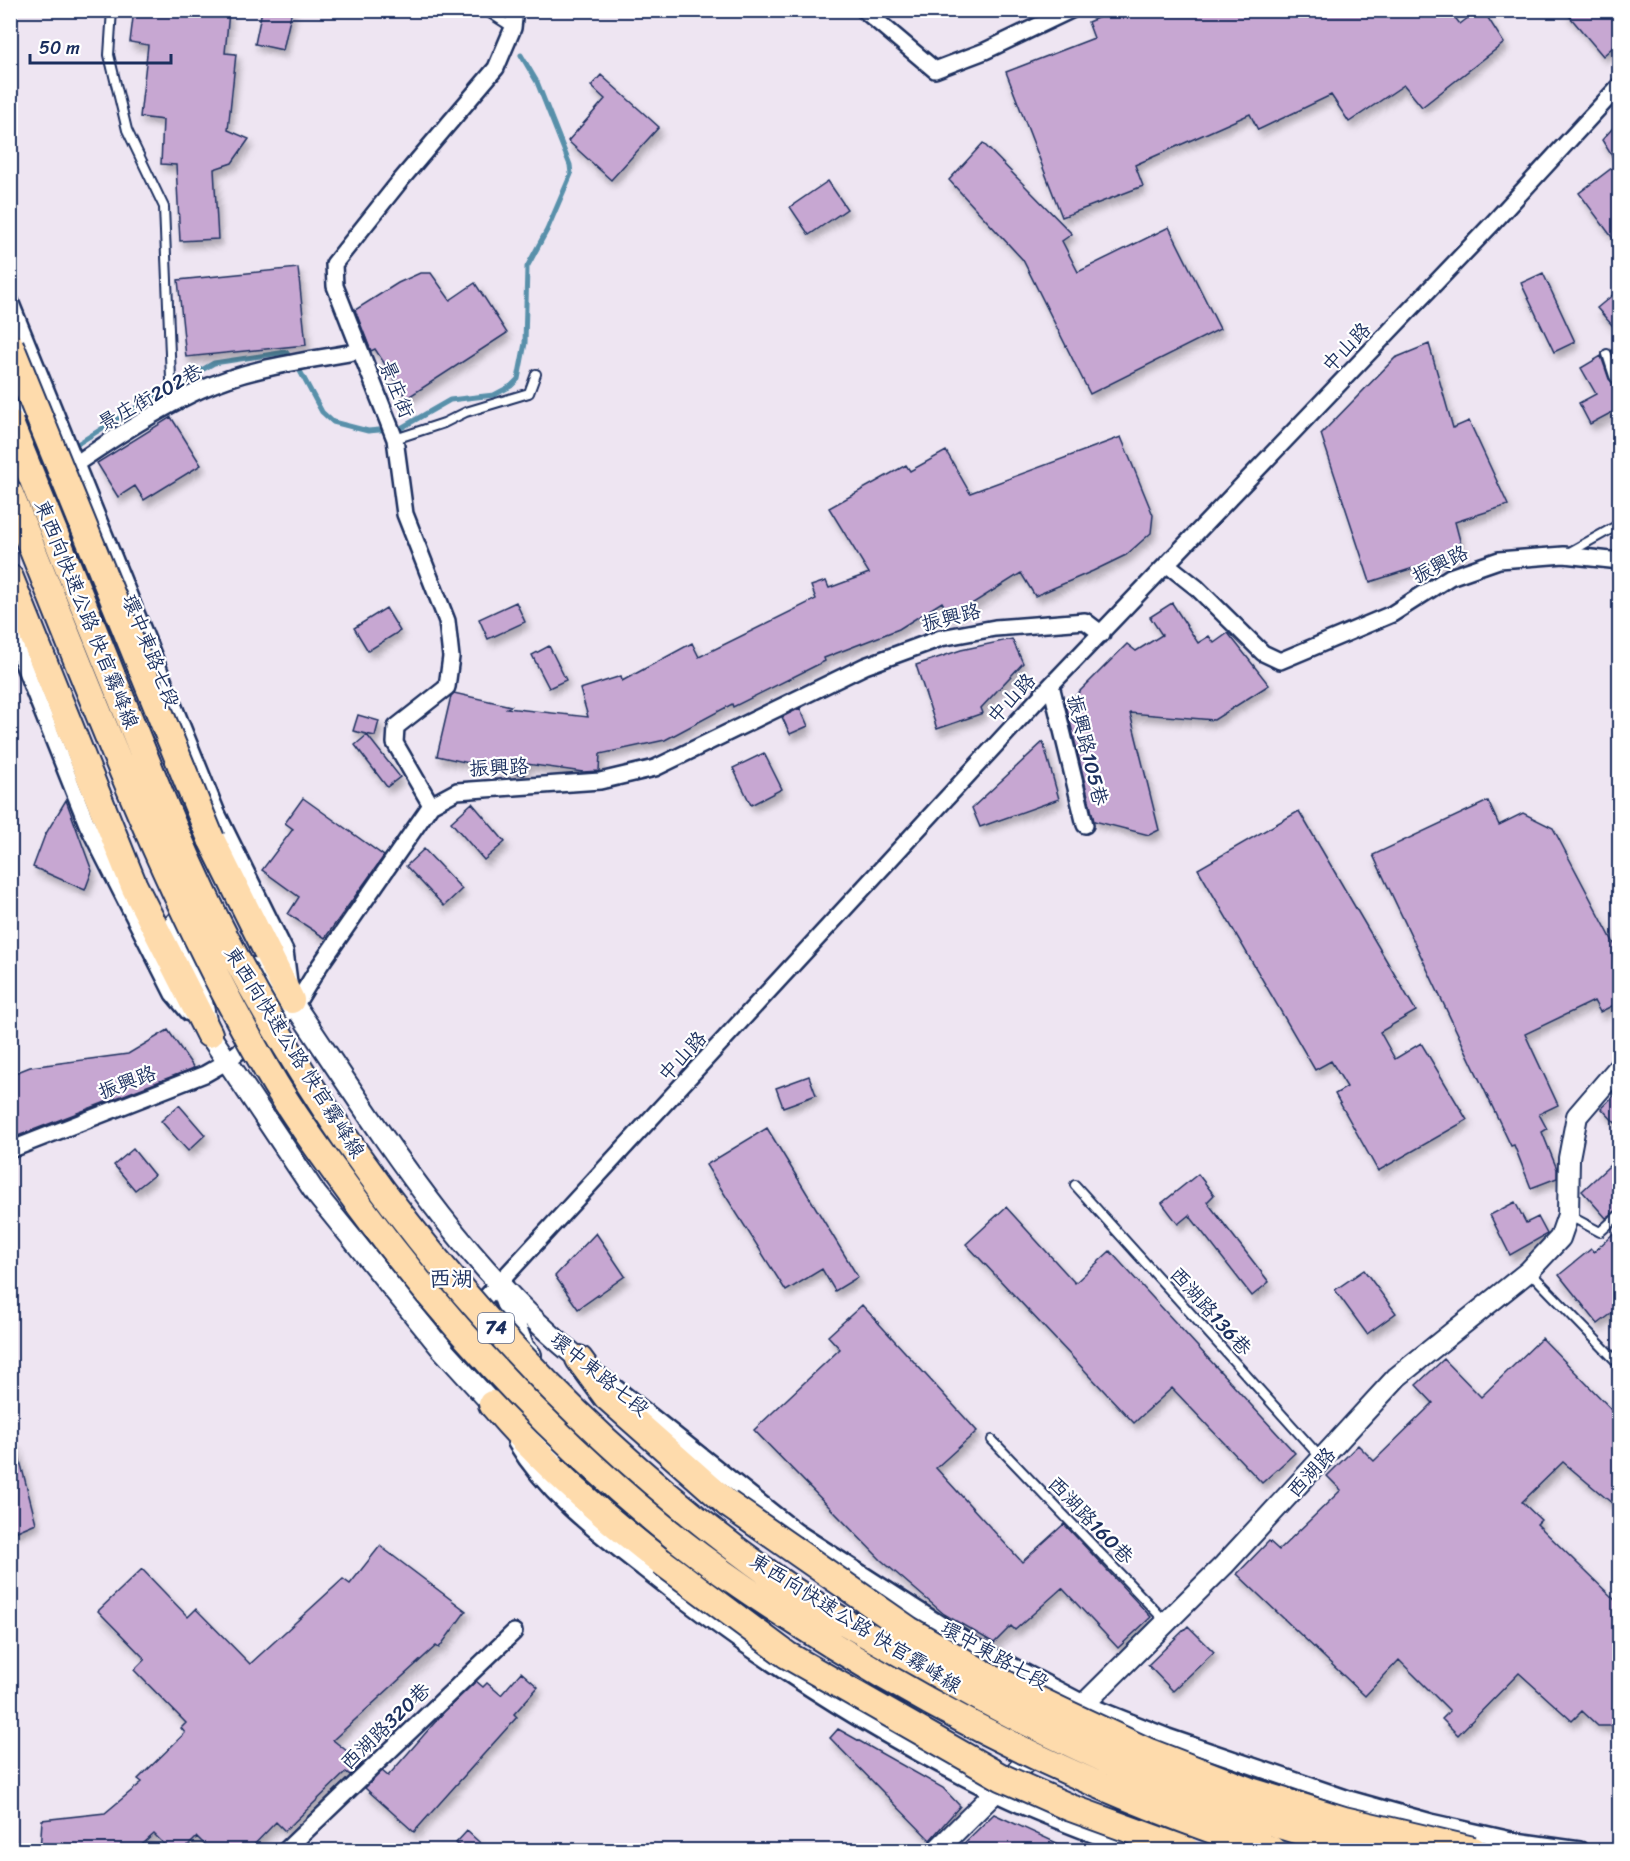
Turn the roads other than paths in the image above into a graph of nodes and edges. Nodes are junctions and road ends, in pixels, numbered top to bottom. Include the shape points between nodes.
1 (112, 10) edge
2 (485, 10) edge
3 (515, 10) edge
4 (864, 10) edge
5 (1071, 10) edge
6 (513, 28) junction
7 (1620, 86) edge
8 (10, 301) edge
9 (10, 345) edge
10 (360, 351) junction
11 (1607, 354) dead end
12 (536, 374) dead end
13 (1620, 385) edge
14 (10, 405) edge
15 (172, 405) junction
16 (10, 423) edge
17 (395, 440) junction
18 (76, 463) junction
19 (38, 475) junction
20 (10, 494) edge
21 (10, 508) edge
22 (10, 522) edge
23 (1620, 524) edge
24 (1564, 555) junction
25 (1620, 561) edge
26 (1168, 565) junction
27 (10, 578) edge
28 (10, 631) edge
29 (1102, 634) junction
30 (1051, 685) junction
31 (431, 805) junction
32 (1085, 825) dead end
33 (293, 1003) junction
34 (208, 1034) junction
35 (226, 1062) junction
36 (1620, 1066) edge
37 (10, 1150) edge
38 (1075, 1185) dead end
39 (1620, 1214) edge
40 (1568, 1215) junction
41 (1529, 1271) junction
42 (499, 1286) junction
43 (440, 1347) junction
44 (579, 1359) junction
45 (1620, 1365) edge
46 (492, 1404) junction
47 (992, 1440) dead end
48 (1322, 1459) junction
49 (1167, 1623) junction
50 (514, 1632) dead end
51 (1085, 1704) junction
52 (1059, 1730) junction
53 (1028, 1760) junction
54 (996, 1793) junction
55 (286, 1851) edge
56 (937, 1851) edge
57 (1133, 1851) edge
58 (1186, 1851) edge
59 (1246, 1851) edge
60 (1272, 1851) edge
61 (1371, 1851) edge
62 (1399, 1851) edge
63 (1473, 1851) edge
64 (1580, 1851) edge

1 - 15 lane via 109,55 127,130 164,207
2 - 6 lane
3 - 6 street, 景庄街
4 - 5 street via 935,70
6 - 10 street, 景庄街 via 496,68 334,264 334,286
7 - 26 street, 中山路
8 - 18 street, 環中東路七段
9 - 33 highway, bridge via 211,839
10 - 15 street, 景庄街202巷 via 255,370
10 - 17 street, 景庄街
11 - 13 lane
12 - 17 lane via 529,393
14 - 19 street, 環中東路七段
15 - 18 street, 景庄街202巷
16 - 61 highway, 東西向快速公路 快官霧峰線 / 74, bridge via 171,822 228,943 293,1057 353,1150 458,1285 525,1360 582,1418 667,1494 782,1583 869,1635 980,1699 1158,1784 1237,1814
17 - 31 street, 景庄街 via 405,514 447,621 451,643 447,687 396,728 394,743
18 - 19 street, 景庄街202巷
18 - 33 street, 環中東路七段 via 217,813 285,951
19 - 21 street, 景庄街202巷
19 - 33 street, 環中東路七段 via 196,862 267,990
20 - 60 highway, 東西向快速公路 快官霧峰線 / 74, bridge via 147,831 208,963 269,1074 325,1159 389,1245 469,1341 516,1391 660,1525 765,1603 892,1682 1057,1767 1114,1794
22 - 34 street via 137,835 192,956
23 - 24 lane, 振興路
24 - 25 street, 振興路
24 - 26 street, 振興路 via 1499,560 1450,578 1392,614 1280,662 1263,653
26 - 29 street, 中山路
27 - 34 highway via 134,886
28 - 34 street via 87,824 173,994
29 - 30 street, 中山路
29 - 31 street, 振興路 via 1085,621 995,628 941,638 865,666 655,768 600,781 457,791
30 - 32 street, 振興路105巷
30 - 42 street, 中山路
31 - 33 street, 振興路
33 - 35 street, 振興路
33 - 42 street, 環中東路七段 via 398,1160 447,1227
34 - 35 street
35 - 37 street, 振興路 via 205,1074
35 - 43 street via 316,1194
36 - 40 street, 西湖路 via 1577,1116 1569,1158
38 - 48 lane, 西湖路136巷
39 - 40 lane via 1600,1232
40 - 41 street, 西湖路 via 1560,1238
41 - 45 lane
41 - 48 street, 西湖路 via 1398,1377
42 - 43 street, 中山路
42 - 44 street, 環中東路七段
42 - 52 street, 環中東路七段 via 524,1348 632,1453 730,1534 786,1578 919,1657
43 - 46 street
44 - 51 street, 環中東路七段 via 797,1532 974,1646
44 - 63 highway, bridge via 607,1397 728,1504 909,1630 981,1672 1180,1764 1251,1791 1344,1820
46 - 53 street via 552,1440 625,1510 715,1580 888,1689 966,1732
46 - 54 street via 532,1470 589,1525 672,1591 801,1684
46 - 58 highway, bridge via 535,1454 618,1528 787,1655 1001,1777
47 - 49 lane, 西湖路160巷
48 - 49 street, 西湖路
49 - 51 street, 西湖路
50 - 55 street, 西湖路320巷
51 - 52 street, 西湖路
51 - 64 street, 環中東路七段 via 1349,1799 1484,1834
52 - 53 street, 西湖路
52 - 62 street, 環中東路七段 via 1161,1779 1239,1807
53 - 54 street, 西湖路
53 - 59 street via 1111,1800
54 - 56 street, 西湖路
54 - 57 street

